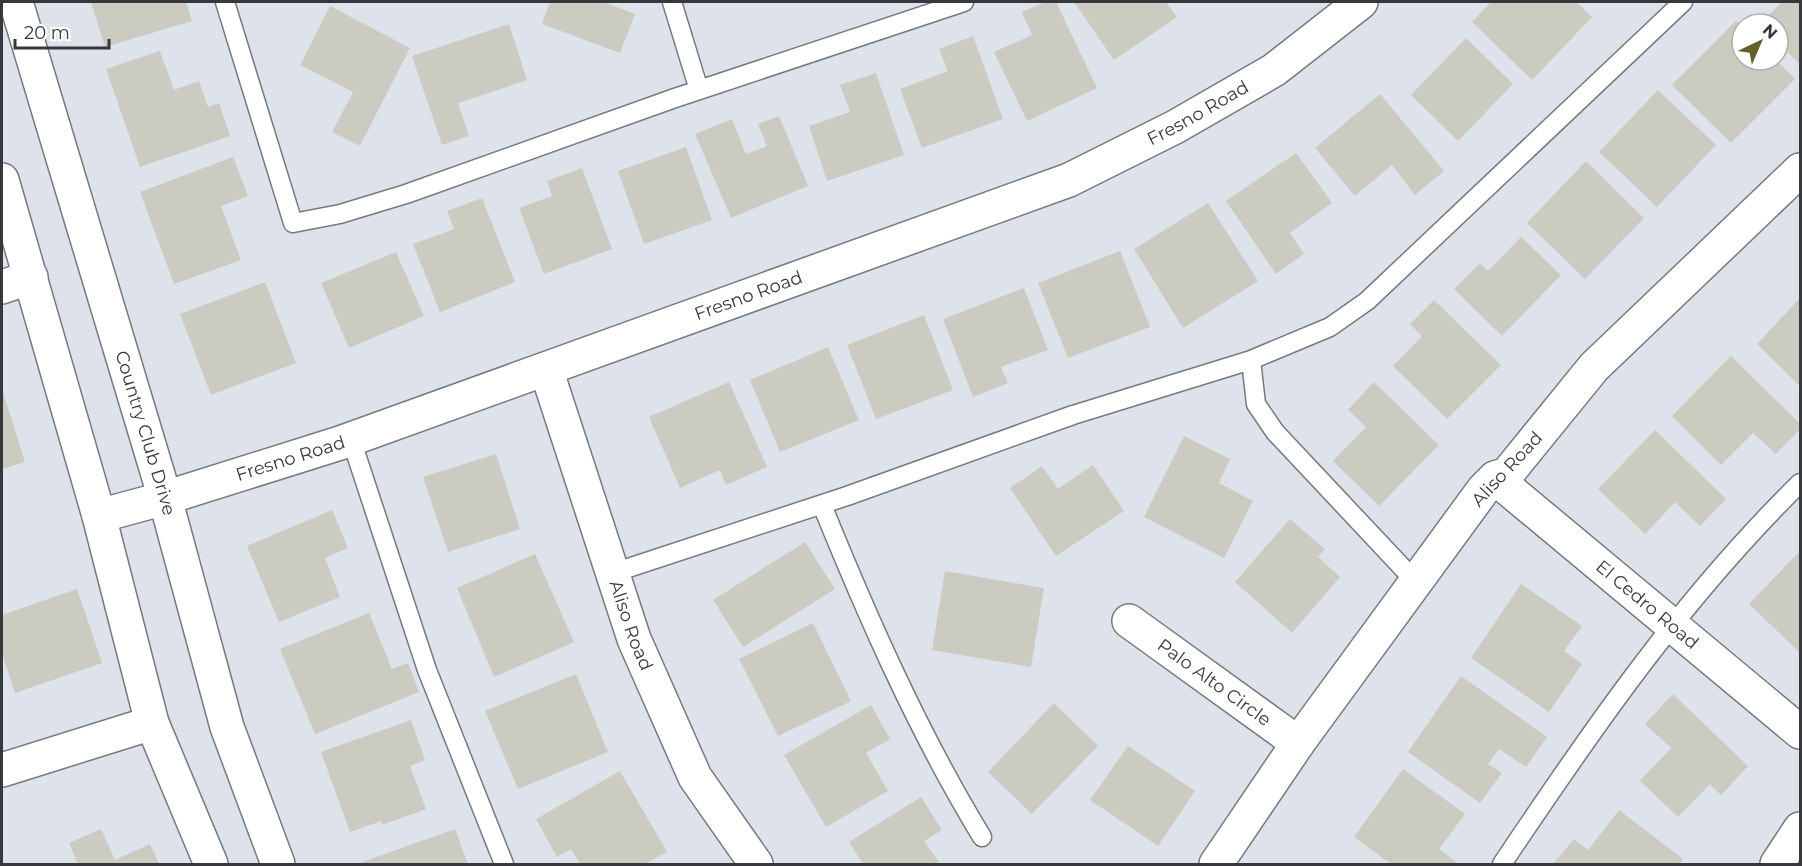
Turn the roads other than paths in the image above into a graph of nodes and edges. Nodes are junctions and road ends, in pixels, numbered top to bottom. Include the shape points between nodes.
1 (16, 2) edge
2 (225, 2) edge
3 (672, 2) edge
4 (964, 2) edge
5 (1361, 2) edge
6 (1683, 2) edge
7 (699, 90) junction
8 (1800, 170) edge
9 (2, 180) edge
10 (16, 282) edge
11 (1251, 360) junction
12 (546, 369) junction
13 (351, 439) junction
14 (1496, 478) junction
15 (1800, 483) edge
16 (165, 498) junction
17 (822, 505) junction
18 (99, 516) junction
19 (613, 573) junction
20 (1416, 582) junction
21 (1129, 621) dead end
22 (1671, 625) junction
23 (152, 723) junction
24 (1800, 732) edge
25 (1298, 744) junction
26 (2, 770) edge
27 (1800, 829) edge
28 (982, 837) dead end
29 (211, 864) edge
30 (278, 864) edge
31 (504, 864) edge
32 (756, 864) edge
33 (1216, 864) edge
34 (1502, 864) edge
35 (1777, 864) edge

1 - 16 street, Country Club Drive
2 - 7 lane via 293,223 406,194
3 - 7 lane
4 - 7 lane
5 - 12 street, Fresno Road via 1274,70 1175,127 1069,180
6 - 11 lane via 1367,301 1330,327
8 - 14 street, Aliso Road via 1594,367 1507,474
9 - 10 street
10 - 18 street
11 - 17 lane via 1073,415
11 - 20 lane via 1256,404 1275,432
12 - 13 street, Fresno Road
12 - 19 street, Aliso Road
13 - 16 street, Fresno Road
13 - 31 lane via 427,670
14 - 20 street, Aliso Road
14 - 22 street, El Cedro Road
15 - 22 lane via 1747,536
16 - 18 street, Fresno Road
16 - 30 street, Country Club Drive via 227,727
17 - 19 lane
17 - 28 lane via 892,667 947,780
18 - 23 street
19 - 32 street, Aliso Road via 634,639 695,777
20 - 25 street, Aliso Road
21 - 25 street, Palo Alto Circle
22 - 24 street, El Cedro Road
22 - 34 lane
23 - 26 street
23 - 29 street
25 - 33 street, Aliso Road
27 - 35 street

